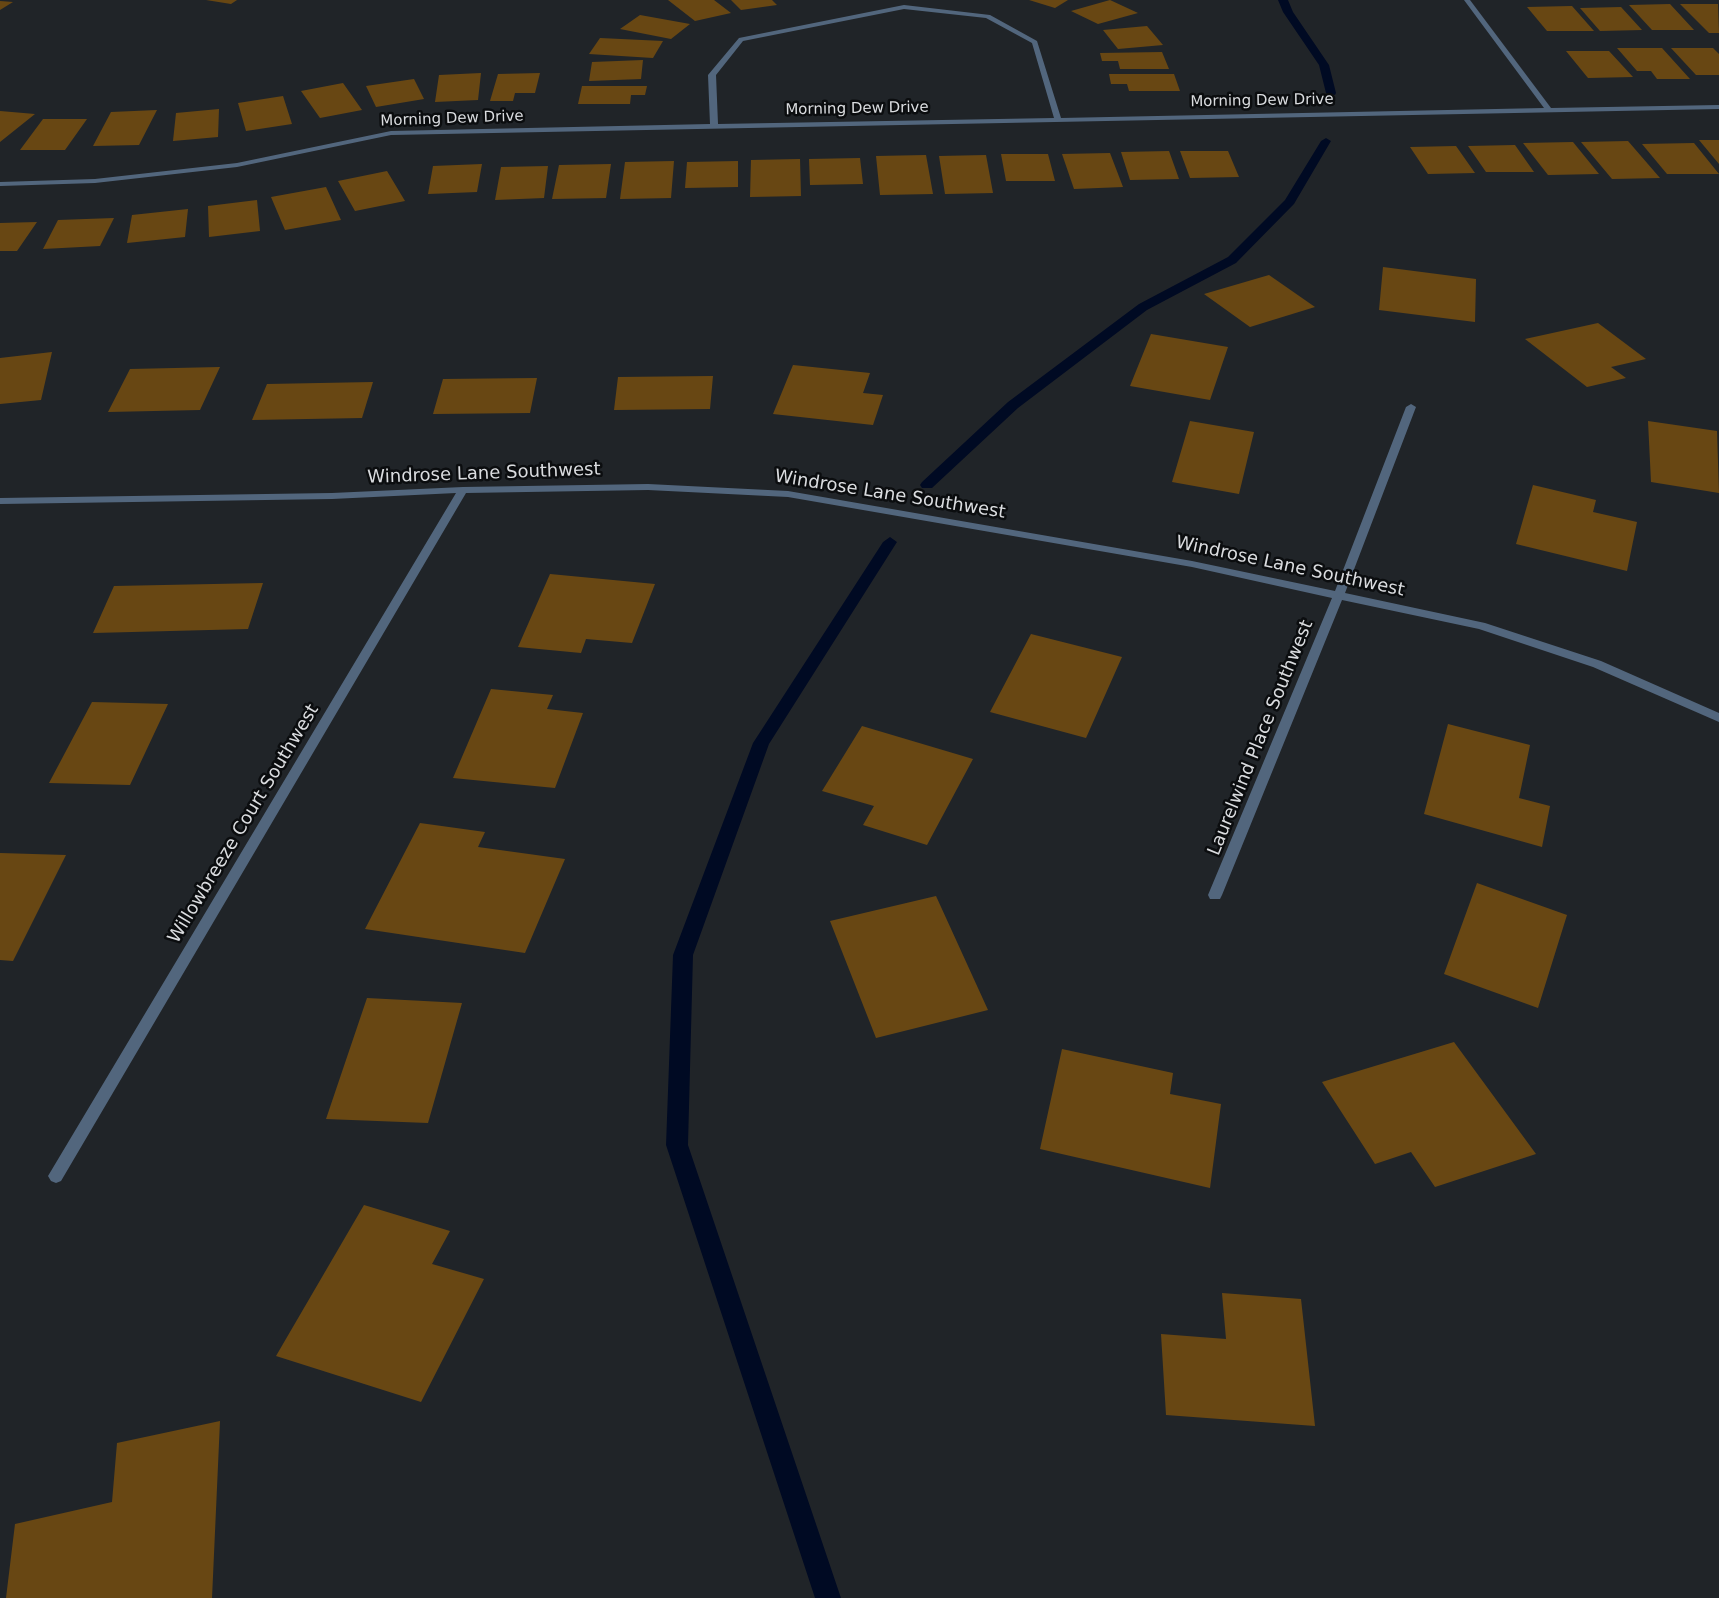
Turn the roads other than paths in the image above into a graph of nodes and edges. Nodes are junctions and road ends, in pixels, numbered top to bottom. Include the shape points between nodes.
1 (1467, 0) edge
2 (1719, 107) edge
3 (1550, 110) junction
4 (1058, 119) junction
5 (714, 125) junction
6 (0, 184) edge
7 (1411, 407) dead end
8 (463, 490) junction
9 (0, 502) edge
10 (1339, 594) junction
11 (1719, 718) edge
12 (1215, 895) dead end
13 (56, 1176) dead end

1 - 3 street
2 - 3 street, Morning Dew Drive
3 - 4 street, Morning Dew Drive
4 - 5 street, Morning Dew Drive
4 - 5 street via 1035,42 988,16 904,7 741,39 712,75
5 - 6 street, Morning Dew Drive via 391,133 237,165 95,181
7 - 10 street, Laurelwind Place Southwest
8 - 9 street, Windrose Lane Southwest via 332,496
8 - 10 street, Windrose Lane Southwest via 648,487 788,494 1192,564
8 - 13 street, Willowbreeze Court Southwest
10 - 11 street, Windrose Lane Southwest via 1481,626 1597,664
10 - 12 street, Laurelwind Place Southwest

